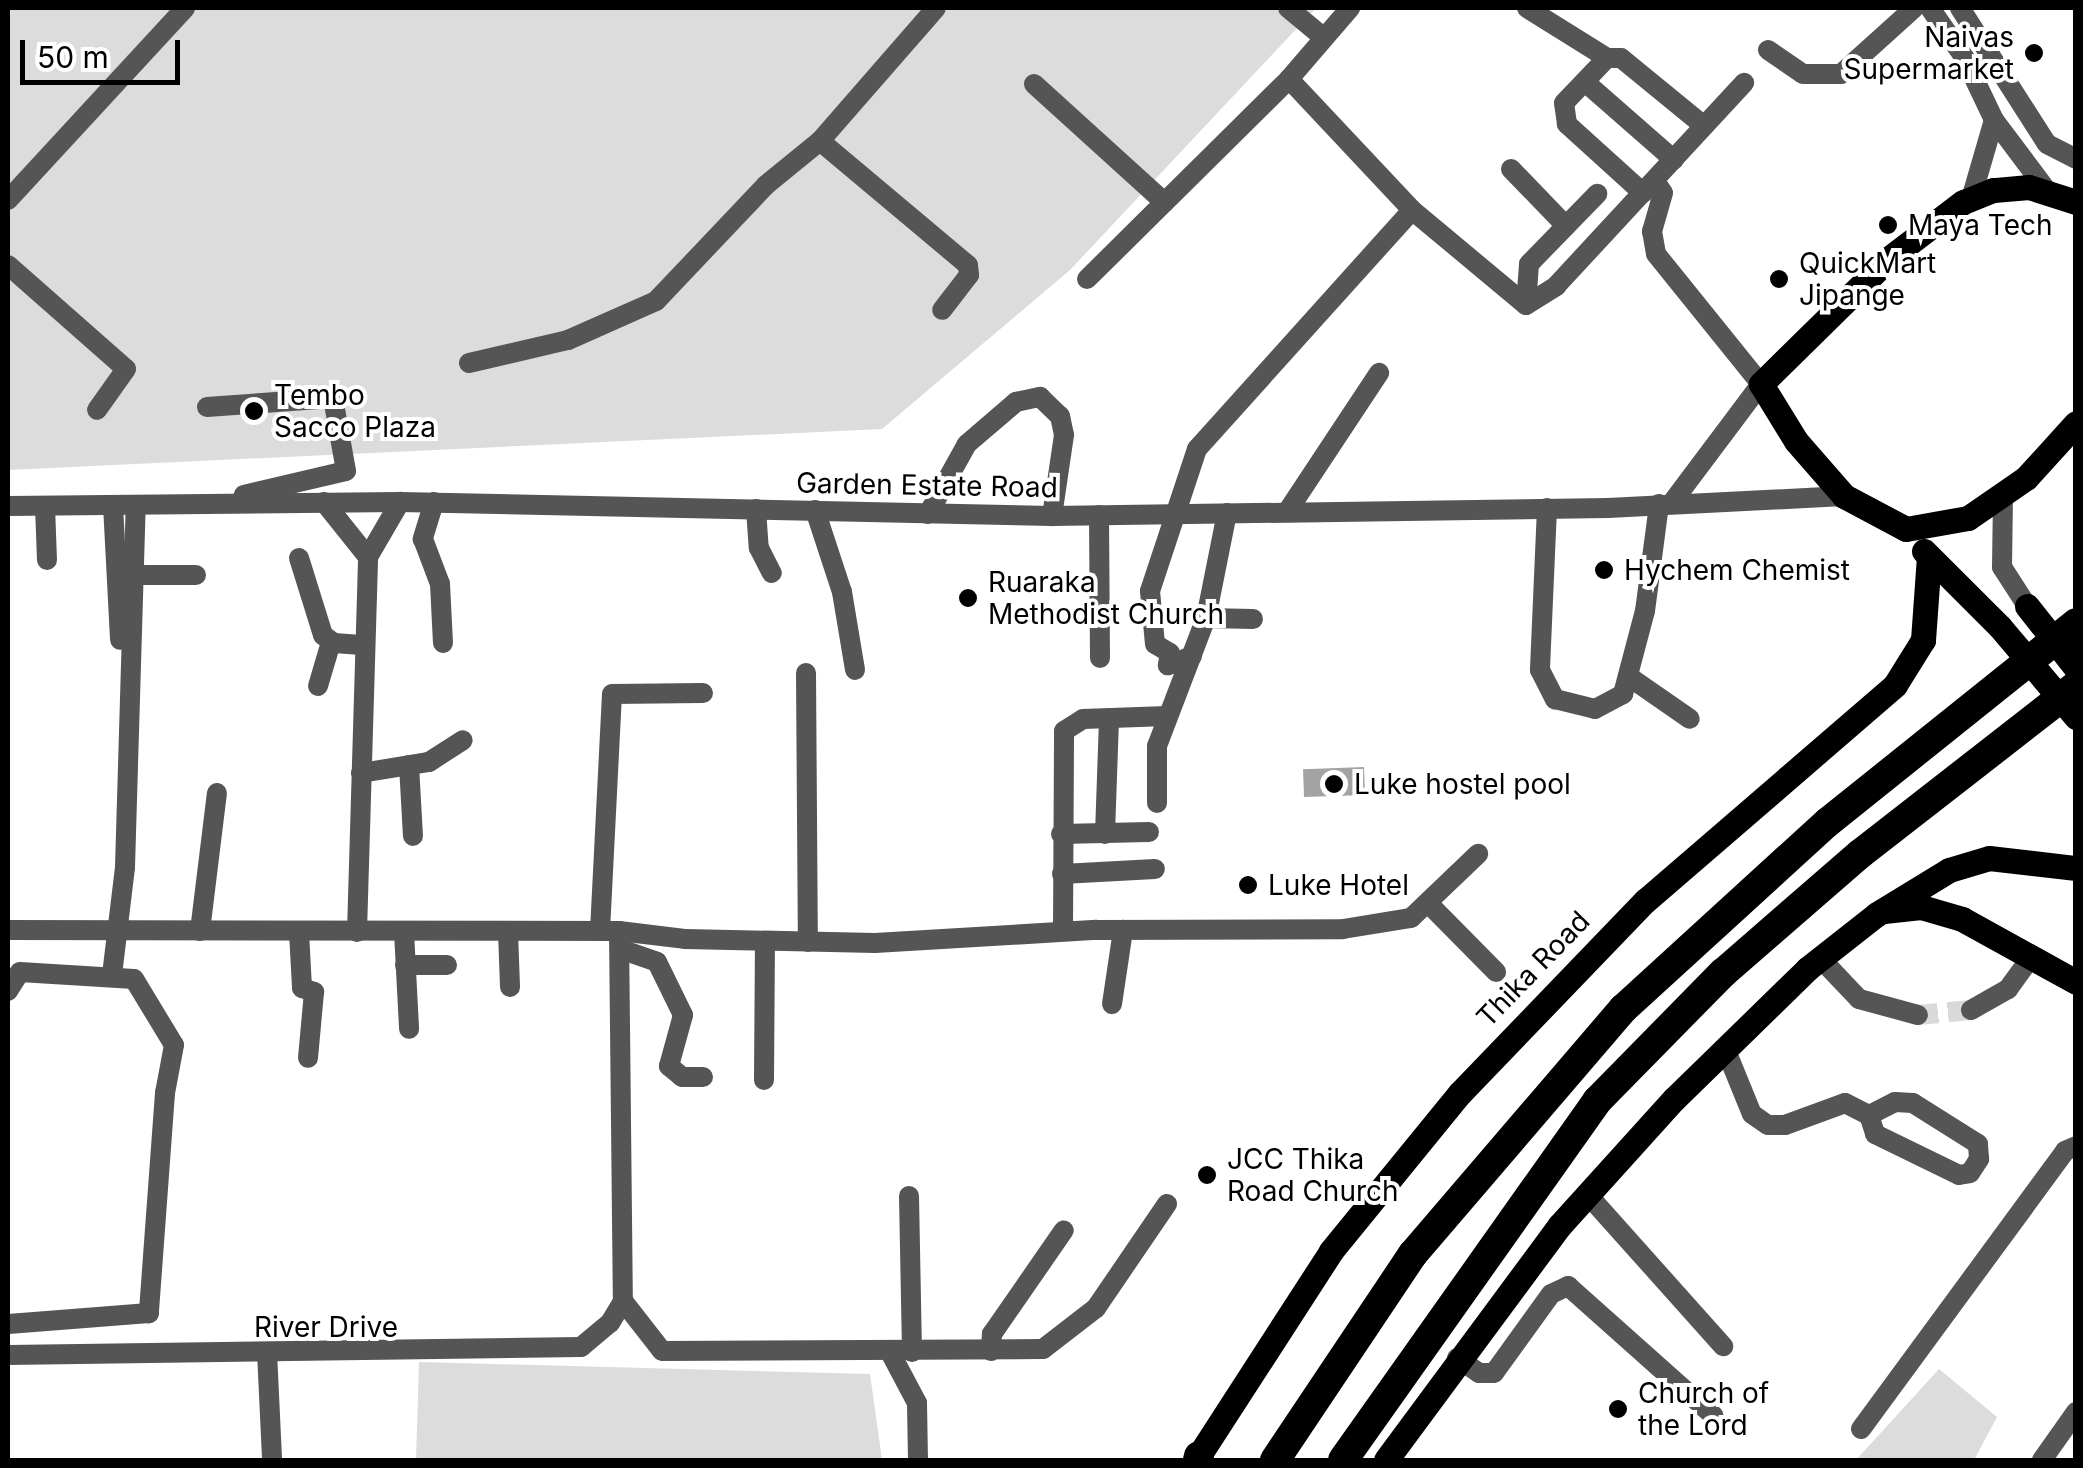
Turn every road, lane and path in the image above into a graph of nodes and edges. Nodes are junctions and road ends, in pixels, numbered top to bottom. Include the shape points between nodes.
1 (184, 8) edge
2 (936, 8) edge
3 (1288, 8) edge
4 (1350, 8) edge
5 (1527, 8) edge
6 (1914, 8) edge
7 (1930, 8) edge
8 (1960, 8) edge
9 (1323, 37) junction
10 (1768, 50) dead end
11 (1607, 58) junction
12 (1289, 79) junction
13 (1584, 82) junction
14 (1744, 83) dead end
15 (1034, 84) dead end
16 (1994, 120) junction
17 (1704, 126) junction
18 (820, 140) junction
19 (2076, 159) edge
20 (1674, 160) junction
21 (1511, 169) dead end
22 (1649, 187) junction
23 (2045, 188) junction
24 (1597, 194) dead end
25 (1971, 198) junction
26 (8, 200) edge
27 (1164, 202) junction
28 (2076, 202) edge
29 (1412, 210) junction
30 (1566, 226) junction
31 (8, 265) edge
32 (1088, 280) dead end
33 (1526, 305) junction
34 (942, 310) dead end
35 (469, 363) dead end
36 (1379, 373) dead end
37 (1761, 384) junction
38 (207, 406) dead end
39 (97, 410) dead end
40 (2076, 423) edge
41 (1844, 496) junction
42 (2003, 496) junction
43 (324, 502) junction
44 (400, 502) junction
45 (434, 502) junction
46 (1664, 504) junction
47 (113, 505) junction
48 (136, 505) junction
49 (203, 505) junction
50 (8, 506) edge
51 (46, 506) junction
52 (1547, 508) junction
53 (756, 510) junction
54 (815, 510) junction
55 (1287, 512) junction
56 (1227, 513) junction
57 (928, 514) junction
58 (1172, 514) junction
59 (1099, 515) junction
60 (1052, 516) junction
61 (1906, 529) junction
62 (368, 556) junction
63 (1929, 556) junction
64 (299, 558) dead end
65 (47, 560) dead end
66 (772, 573) dead end
67 (134, 575) junction
68 (196, 575) dead end
69 (2026, 606) joint
70 (1206, 618) junction
71 (1252, 619) dead end
72 (2076, 623) edge
73 (332, 642) junction
74 (443, 643) dead end
75 (366, 645) junction
76 (1192, 656) junction
77 (1100, 658) dead end
78 (2076, 668) edge
79 (855, 670) dead end
80 (806, 673) dead end
81 (1628, 676) junction
82 (318, 686) dead end
83 (2076, 686) edge
84 (703, 693) dead end
85 (1167, 716) junction
86 (2076, 717) edge
87 (1109, 718) junction
88 (1690, 719) dead end
89 (130, 721) junction
90 (463, 740) dead end
91 (408, 765) junction
92 (362, 773) junction
93 (217, 793) dead end
94 (1157, 803) dead end
95 (1148, 832) dead end
96 (1061, 834) junction
97 (1105, 834) junction
98 (413, 836) dead end
99 (1478, 854) dead end
100 (2076, 868) edge
101 (1155, 869) dead end
102 (1062, 874) junction
103 (1428, 902) junction
104 (1877, 914) junction
105 (8, 930) edge
106 (113, 930) junction
107 (1123, 930) junction
108 (200, 931) junction
109 (1063, 931) junction
110 (299, 932) junction
111 (357, 932) junction
112 (404, 932) junction
113 (508, 932) junction
114 (613, 937) junction
115 (765, 941) junction
116 (808, 942) junction
117 (2031, 958) junction
118 (1821, 959) junction
119 (405, 965) junction
120 (447, 966) dead end
121 (1496, 972) dead end
122 (112, 975) junction
123 (2076, 982) edge
124 (510, 987) dead end
125 (8, 991) edge
126 (1112, 1004) dead end
127 (1971, 1010) tunnel mouth
128 (1918, 1015) tunnel mouth
129 (408, 1029) dead end
130 (1725, 1048) junction
131 (308, 1058) dead end
132 (704, 1076) dead end
133 (764, 1080) dead end
134 (1869, 1115) junction
135 (2076, 1146) edge
136 (1588, 1194) junction
137 (908, 1196) dead end
138 (1167, 1204) dead end
139 (1064, 1230) dead end
140 (623, 1301) junction
141 (8, 1324) edge
142 (1722, 1346) dead end
143 (991, 1350) junction
144 (267, 1352) junction
145 (890, 1352) junction
146 (912, 1352) junction
147 (8, 1355) edge
148 (1456, 1358) junction
149 (2076, 1412) edge
150 (1714, 1416) dead end
151 (1862, 1429) dead end
152 (1198, 1459) edge
153 (272, 1460) edge
154 (918, 1460) edge
155 (1274, 1460) edge
156 (1343, 1460) edge
157 (1386, 1460) edge
158 (2042, 1460) edge

1 - 26 street
2 - 18 street
3 - 9 street
4 - 9 street
5 - 11 street
6 - 10 street via 1841,74 1804,74
7 - 16 street via 1964,57
8 - 19 street via 2047,144
9 - 12 street
11 - 13 street
11 - 17 street via 1632,62
12 - 27 street
12 - 29 street
13 - 20 street
13 - 22 street via 1564,103 1567,124
14 - 17 street
15 - 27 street
16 - 23 street
16 - 25 street
17 - 20 street
18 - 34 street via 968,264 969,275
18 - 35 street via 766,185 695,266 634,316 568,340
20 - 22 street
21 - 30 street
22 - 33 street via 1556,286
22 - 37 street via 1663,192 1652,231 1656,254
23 - 25 main road
23 - 28 main road
24 - 30 street
25 - 37 main road via 1886,260
27 - 32 street
29 - 33 street
29 - 58 street via 1215,424 1197,450
30 - 33 street via 1529,264
31 - 39 street via 126,369
36 - 55 street
37 - 41 main road via 1796,441
37 - 46 street
38 - 49 street via 333,398 346,471
40 - 42 main road
41 - 46 street, Garden Estate Road
41 - 61 main road
42 - 61 main road via 1968,518
42 - 69 street via 2002,567
43 - 44 street, Garden Estate Road
43 - 49 street, Garden Estate Road
43 - 62 street
44 - 45 street, Garden Estate Road
44 - 62 street
45 - 53 street, Garden Estate Road
45 - 74 street via 424,539 440,584
46 - 52 street, Garden Estate Road
46 - 81 street
47 - 48 street, Garden Estate Road
47 - 51 street, Garden Estate Road
47 - 89 street
48 - 49 street, Garden Estate Road
48 - 67 street
50 - 51 street, Garden Estate Road
51 - 65 street
52 - 55 street, Garden Estate Road
52 - 81 street via 1543,684 1566,705 1595,709 1623,694
53 - 54 street, Garden Estate Road
53 - 66 street via 759,548
54 - 57 street, Garden Estate Road
54 - 79 street via 842,592
55 - 56 street, Garden Estate Road
56 - 58 street, Garden Estate Road
56 - 70 street
57 - 60 street, Garden Estate Road
57 - 60 street via 966,444 1016,402 1040,398 1060,416 1064,435
58 - 59 street, Garden Estate Road
58 - 76 street via 1150,591 1155,644 1170,653 1168,665
59 - 60 street, Garden Estate Road
59 - 77 street
61 - 63 main road
62 - 75 street
63 - 86 main road
63 - 152 main road, Thika Road via 1923,640 1896,686 1645,901 1460,1093 1332,1251
64 - 73 street via 323,634
67 - 68 street
67 - 89 street
69 - 78 main road
70 - 71 street
70 - 76 street
72 - 155 highway via 1828,822 1623,1009 1413,1254
73 - 75 street
73 - 82 street
75 - 92 street
76 - 85 street
80 - 116 street
81 - 88 street
83 - 156 highway via 1737,961 1597,1102
84 - 114 street via 612,694
85 - 87 street
85 - 94 street via 1157,746
87 - 96 street via 1076,721 1064,731
87 - 97 street
89 - 106 street via 124,868
90 - 91 street via 444,757
91 - 92 street
91 - 98 street
92 - 111 street
93 - 108 street
95 - 97 street
96 - 97 street
96 - 102 street
99 - 103 street
100 - 104 main road via 1978,860 1933,876
101 - 102 street
102 - 109 street
103 - 107 street via 1411,918 1343,929
103 - 121 street
104 - 117 main road via 1908,906 1946,913
104 - 118 main road
105 - 106 street
106 - 108 street
106 - 122 street
107 - 109 street
107 - 126 street
108 - 110 street
109 - 116 street
110 - 111 street
110 - 131 street via 302,988 314,992
111 - 112 street
112 - 113 street
112 - 119 street
113 - 114 street
113 - 124 street
114 - 115 street
114 - 132 street via 657,962 682,1016 670,1066 682,1077
114 - 140 street
115 - 116 street
115 - 133 street
117 - 123 main road
117 - 127 street via 2008,989
118 - 128 street via 1859,999
118 - 130 main road
119 - 120 street
119 - 129 street
122 - 125 street via 20,972
122 - 141 street via 140,982 174,1044 149,1313
130 - 134 street via 1752,1114 1768,1125 1845,1103
130 - 136 main road
134 - 134 street via 1875,1134 1960,1175 1970,1174 1978,1160 1978,1144 1913,1102 1895,1102
135 - 151 street via 2065,1151
136 - 142 street
136 - 148 main road
137 - 146 street
138 - 143 street via 1096,1308 1067,1336 1038,1350
139 - 143 street via 992,1334
140 - 144 street, River Drive via 610,1323 581,1347
140 - 145 street via 662,1350
143 - 146 street
144 - 147 street, River Drive
144 - 153 street
145 - 146 street
145 - 154 street via 917,1402
148 - 150 street via 1478,1374 1494,1374 1551,1294 1568,1286
148 - 157 main road
149 - 158 street

